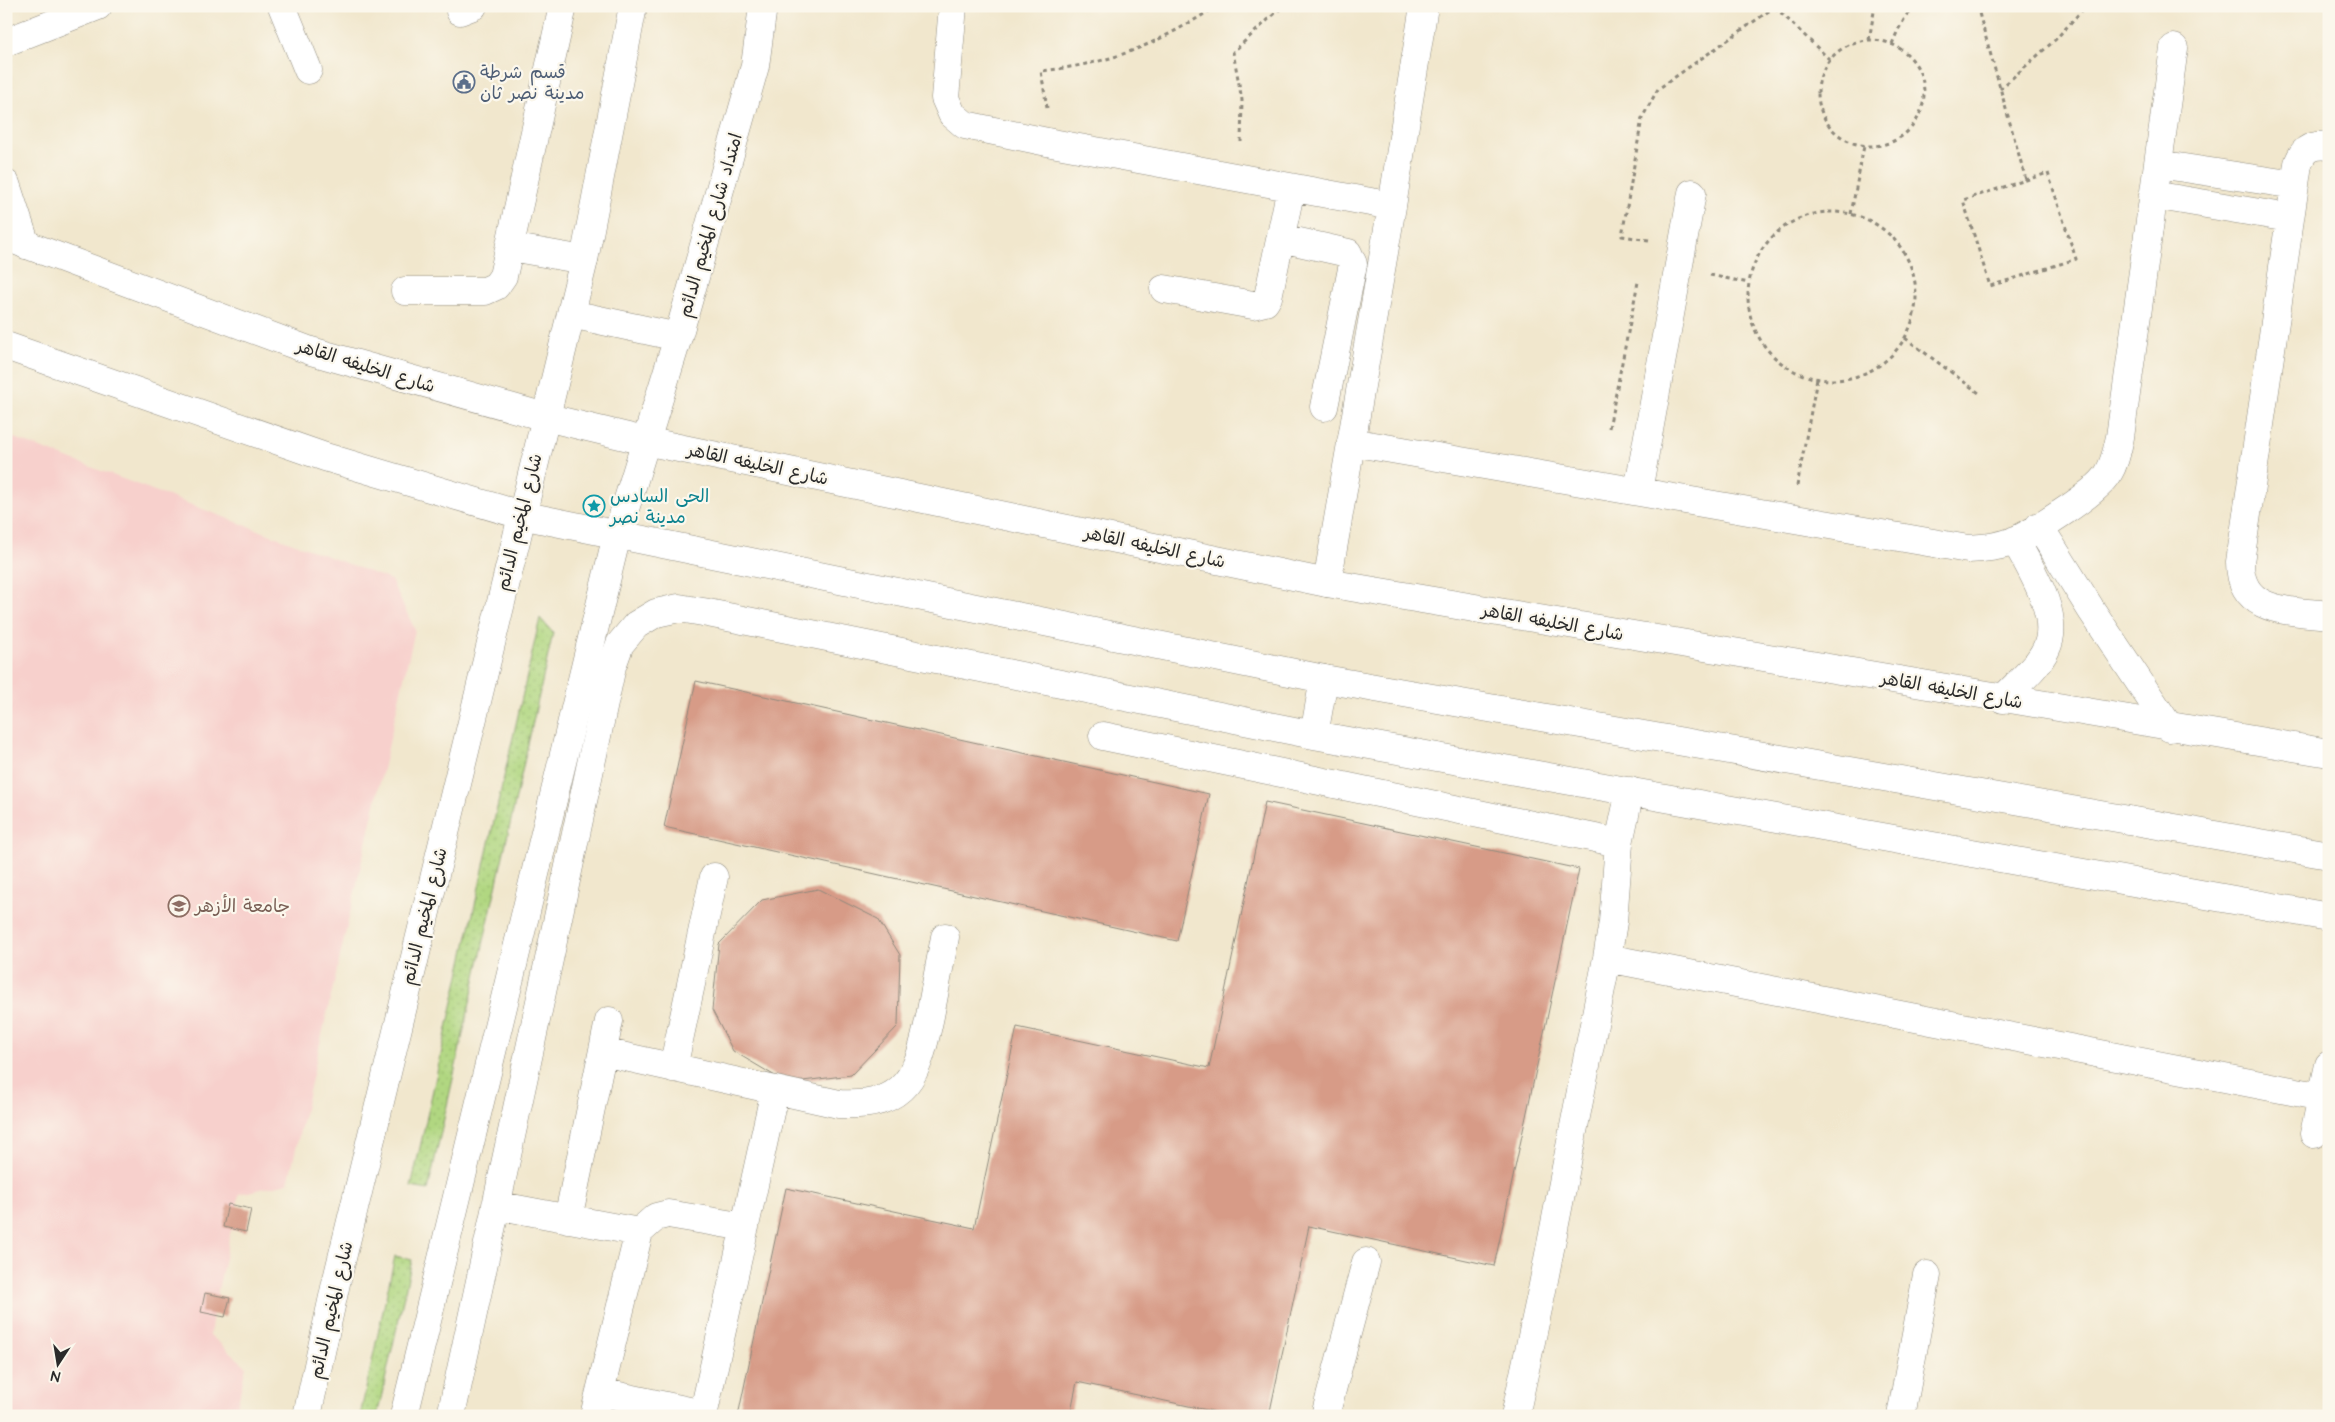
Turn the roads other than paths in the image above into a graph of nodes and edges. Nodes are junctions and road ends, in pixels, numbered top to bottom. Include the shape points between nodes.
1 (98, 6) edge
2 (282, 6) edge
3 (563, 6) edge
4 (633, 6) edge
5 (763, 6) edge
6 (953, 6) edge
7 (1424, 6) edge
8 (6, 42) edge
9 (2174, 48) dead end
10 (308, 70) dead end
11 (2329, 146) edge
12 (2158, 164) junction
13 (6, 184) edge
14 (2295, 186) junction
15 (1291, 188) junction
16 (1692, 193) dead end
17 (2153, 195) junction
18 (1392, 206) junction
19 (2289, 218) junction
20 (1281, 238) junction
21 (16, 241) edge
22 (510, 247) junction
23 (584, 260) junction
24 (1164, 288) dead end
25 (405, 291) dead end
26 (570, 314) junction
27 (678, 337) junction
28 (6, 346) edge
29 (1324, 407) dead end
30 (545, 418) junction
31 (645, 441) junction
32 (1352, 442) junction
33 (1638, 491) junction
34 (521, 515) junction
35 (2039, 526) junction
36 (617, 535) junction
37 (2015, 540) junction
38 (1327, 583) junction
39 (2329, 614) edge
40 (1324, 679) junction
41 (2003, 698) junction
42 (2170, 728) junction
43 (1314, 735) junction
44 (1103, 736) dead end
45 (2329, 753) edge
46 (1630, 791) junction
47 (1619, 844) junction
48 (2329, 855) edge
49 (714, 877) dead end
50 (2329, 917) edge
51 (945, 937) dead end
52 (1607, 958) junction
53 (609, 1021) dead end
54 (603, 1052) junction
55 (2329, 1065) edge
56 (672, 1068) junction
57 (775, 1090) junction
58 (2322, 1097) junction
59 (2314, 1134) dead end
60 (496, 1205) junction
61 (568, 1219) junction
62 (745, 1228) junction
63 (639, 1232) junction
64 (1366, 1262) dead end
65 (1926, 1275) dead end
66 (597, 1404) edge
67 (703, 1415) edge
68 (307, 1416) edge
69 (404, 1416) edge
70 (451, 1416) edge
71 (1325, 1416) edge
72 (1515, 1416) edge
73 (1901, 1416) edge

1 - 8 main road
2 - 10 main road
3 - 22 main road
4 - 23 main road
5 - 27 main road, امتداد شارع المخيم الدائم via 755,66
6 - 15 main road via 945,98 952,114 965,125
7 - 18 main road
9 - 12 main road
11 - 14 main road via 2316,145 2301,155
12 - 14 main road
12 - 17 main road
13 - 21 main road
14 - 19 main road
15 - 18 main road
15 - 20 main road
16 - 33 main road
17 - 19 main road
17 - 35 main road via 2114,463 2099,486
18 - 32 main road
19 - 39 main road via 2240,578 2246,592 2258,602
20 - 24 main road via 1268,297 1259,305
20 - 29 main road via 1348,253 1353,264
21 - 30 main road, شارع الخليفه القاهر via 312,351
22 - 23 main road
22 - 25 main road via 503,276 496,286 485,291
23 - 26 main road
26 - 27 main road
26 - 30 main road
27 - 31 main road, امتداد شارع المخيم الدائم
28 - 34 main road via 325,457
30 - 31 main road, شارع الخليفه القاهر
30 - 34 main road, شارع المخيم الدائم
31 - 36 main road
31 - 38 main road, شارع الخليفه القاهر
32 - 33 main road
32 - 38 main road
33 - 37 main road via 1968,549 1990,548
34 - 36 main road
34 - 68 main road, شارع المخيم الدائم via 336,1283
35 - 37 main road
35 - 42 main road
36 - 40 main road
36 - 69 main road
37 - 41 main road via 2048,610 2051,635 2040,659
38 - 41 main road, شارع الخليفه القاهر
40 - 43 main road
40 - 48 main road
41 - 42 main road, شارع الخليفه القاهر
42 - 45 main road, شارع الخليفه القاهر
43 - 46 main road
43 - 60 main road via 703,612 679,608 656,613 636,625 620,644 612,666
44 - 47 main road
46 - 47 main road
46 - 50 main road
47 - 52 main road
49 - 56 main road
51 - 57 main road via 922,1055 900,1090 881,1101 860,1106
52 - 58 main road
52 - 72 main road
53 - 54 main road
54 - 56 main road
54 - 61 main road
55 - 58 main road
56 - 57 main road
57 - 62 main road
58 - 59 main road
60 - 61 main road
60 - 70 main road
61 - 63 main road
62 - 63 main road via 668,1214 656,1217
62 - 67 main road
63 - 66 main road
64 - 71 main road
65 - 73 main road
66 - 67 main road

